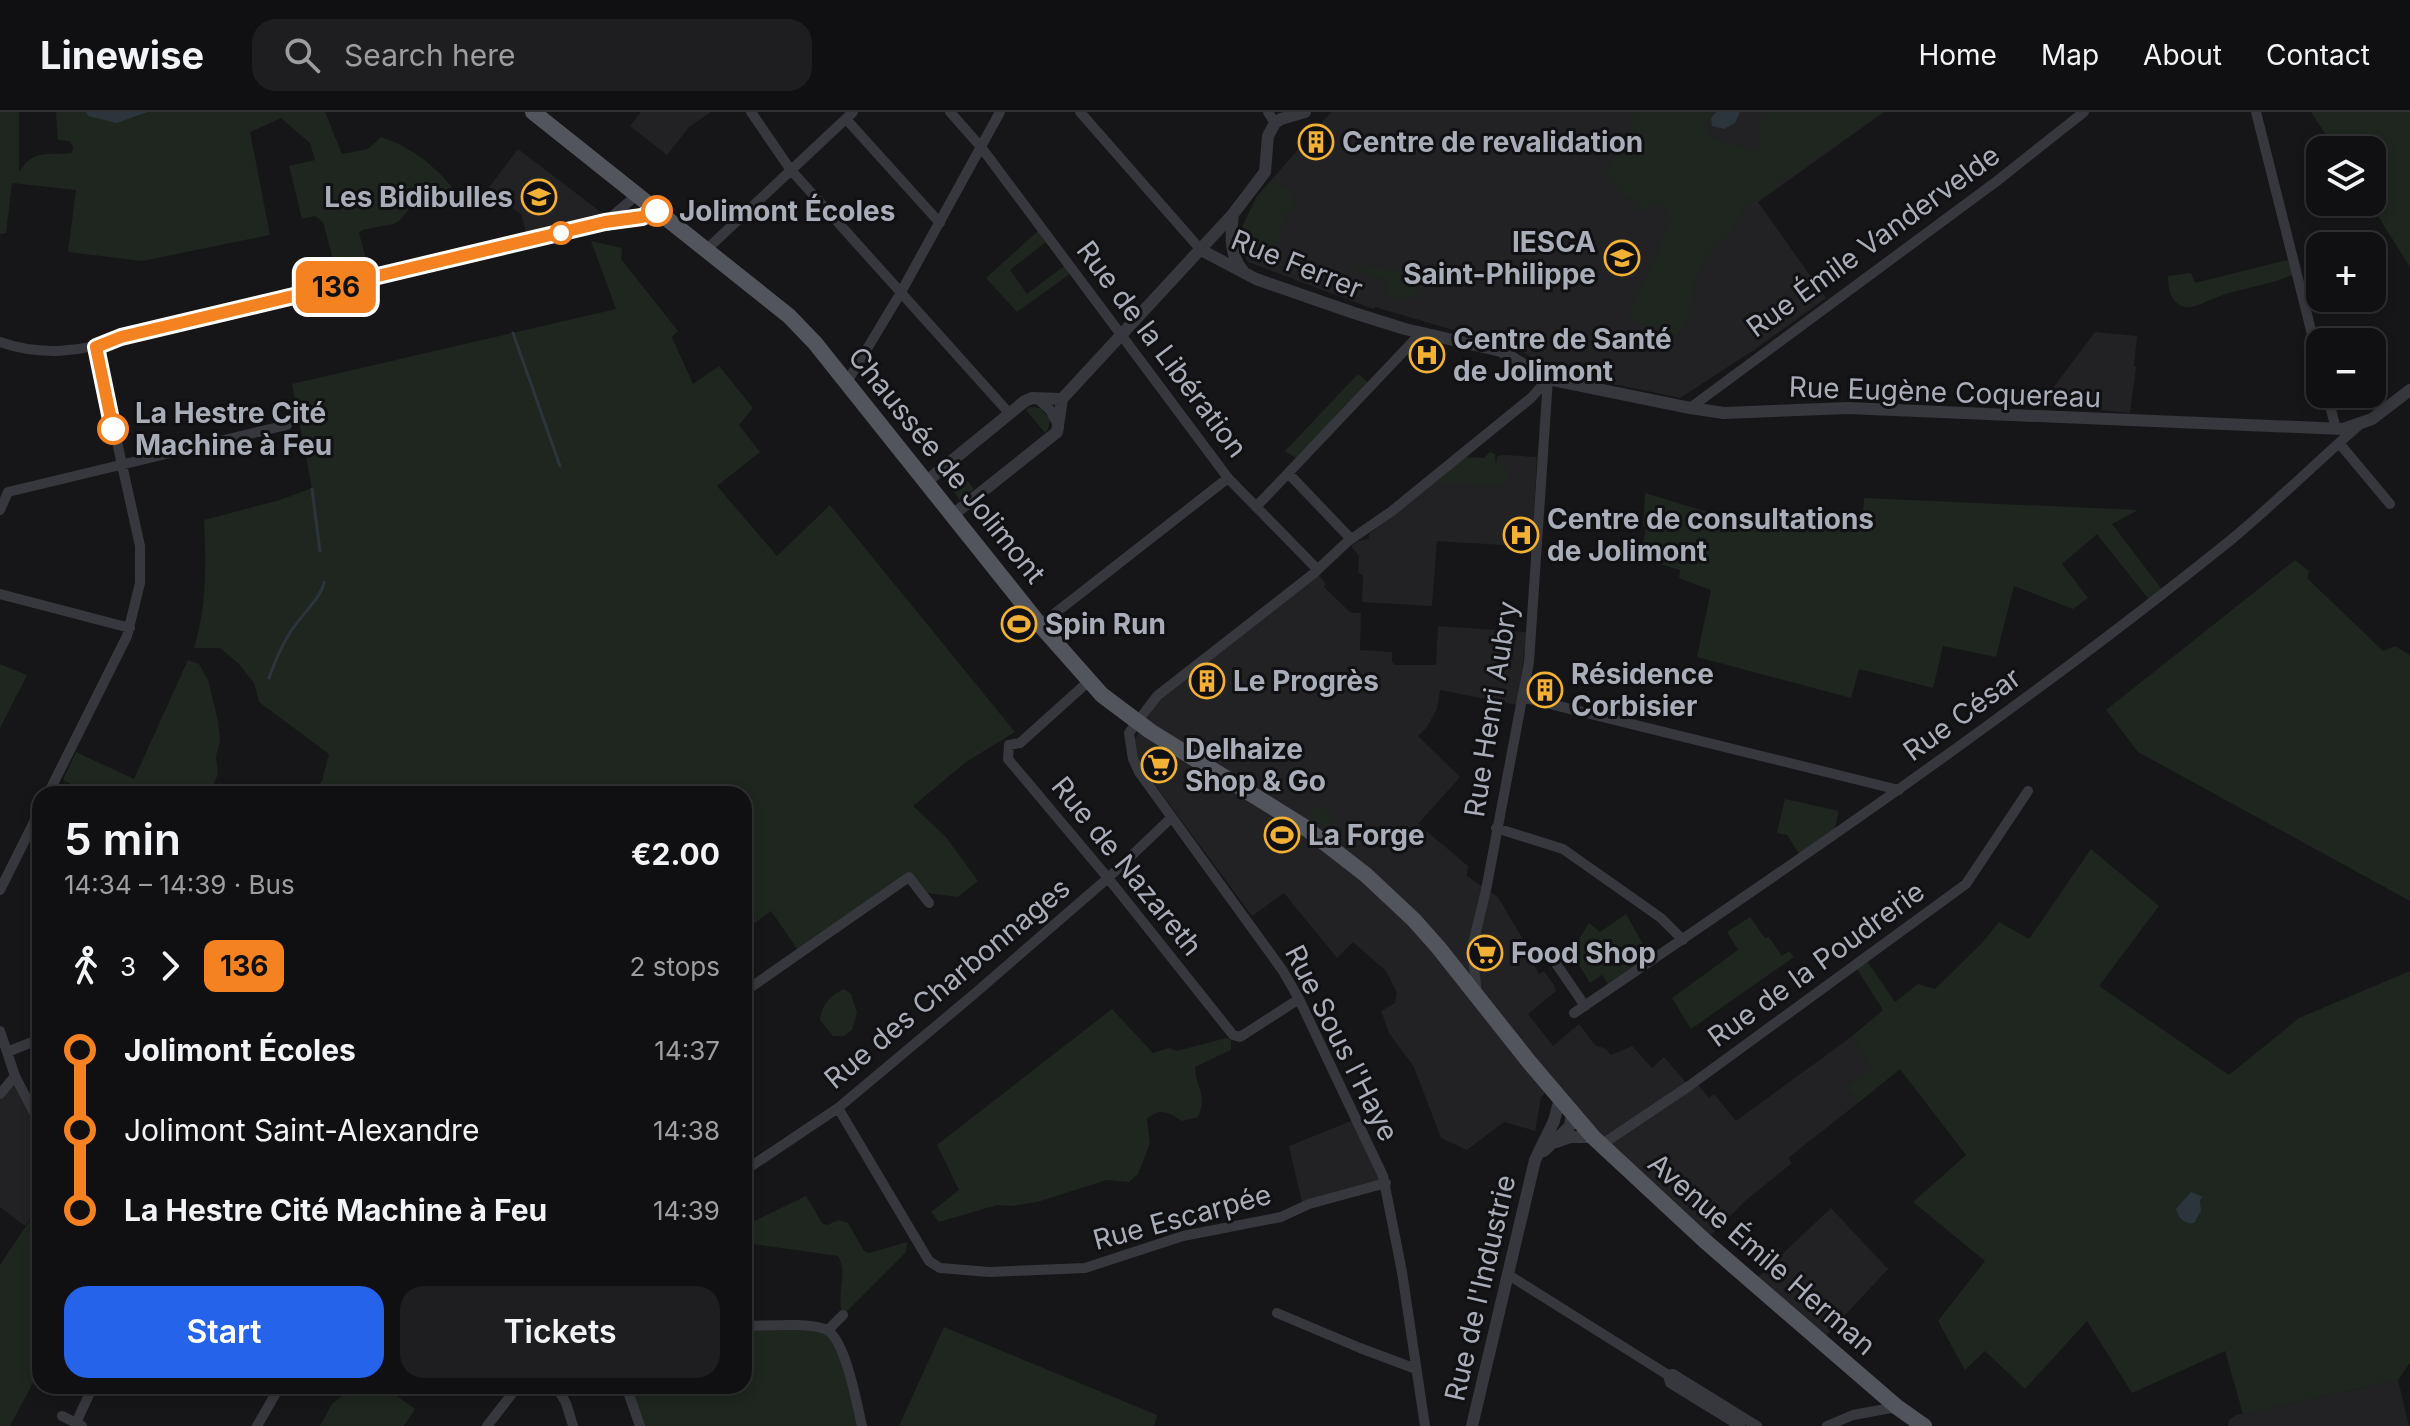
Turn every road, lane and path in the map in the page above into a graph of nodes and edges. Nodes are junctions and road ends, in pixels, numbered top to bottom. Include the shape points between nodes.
1 (533, 112) edge
2 (751, 112) edge
3 (950, 112) edge
4 (1000, 112) edge
5 (1080, 112) edge
6 (1305, 112) edge
7 (2084, 112) edge
8 (2256, 112) edge
9 (849, 115) edge
10 (1272, 118) edge
11 (981, 147) junction
12 (790, 169) junction
13 (637, 195) junction
14 (655, 210) junction
15 (1233, 214) junction
16 (605, 222) junction
17 (940, 223) junction
18 (706, 250) junction
19 (1201, 250) junction
20 (1248, 276) junction
21 (900, 294) junction
22 (2310, 328) edge
23 (1421, 333) junction
24 (1122, 335) junction
25 (0, 342) edge
26 (96, 347) junction
27 (1548, 379) junction
28 (847, 382) junction
29 (2410, 390) edge
30 (1037, 398) junction
31 (1062, 399) junction
32 (1690, 408) junction
33 (2332, 408) edge
34 (1009, 413) junction
35 (287, 425) dead end
36 (2358, 426) junction
37 (1059, 427) junction
38 (2340, 429) junction
39 (2339, 443) junction
40 (121, 465) junction
41 (1288, 473) junction
42 (1228, 478) junction
43 (927, 481) junction
44 (2390, 504) dead end
45 (1256, 507) junction
46 (0, 510) edge
47 (954, 514) junction
48 (1351, 539) junction
49 (1317, 569) junction
50 (0, 594) edge
51 (1040, 625) junction
52 (130, 628) junction
53 (1089, 681) junction
54 (1522, 697) junction
55 (1136, 722) junction
56 (52, 786) edge
57 (1899, 790) junction
58 (2028, 791) dead end
59 (1171, 818) junction
60 (32, 826) edge
61 (1496, 828) junction
62 (1108, 878) junction
63 (0, 890) edge
64 (929, 903) dead end
65 (1683, 940) junction
66 (1557, 965) dead end
67 (752, 986) edge
68 (1477, 996) junction
69 (1299, 999) junction
70 (1585, 1006) junction
71 (1574, 1013) dead end
72 (0, 1031) edge
73 (32, 1042) edge
74 (7, 1052) junction
75 (15, 1076) junction
76 (0, 1094) edge
77 (1560, 1098) junction
78 (838, 1108) junction
79 (32, 1109) edge
80 (1572, 1113) junction
81 (1597, 1141) junction
82 (1539, 1156) junction
83 (752, 1166) edge
84 (1386, 1183) junction
85 (1507, 1274) junction
86 (1277, 1313) dead end
87 (843, 1315) dead end
88 (752, 1326) edge
89 (828, 1330) junction
90 (1416, 1369) junction
91 (1668, 1375) junction
92 (90, 1394) edge
93 (275, 1394) edge
94 (512, 1394) edge
95 (561, 1394) edge
96 (629, 1394) edge
97 (1897, 1407) junction
98 (62, 1416) dead end
99 (79, 1424) edge
100 (257, 1426) edge
101 (487, 1426) edge
102 (573, 1426) edge
103 (640, 1426) edge
104 (862, 1426) edge
105 (1425, 1426) edge
106 (1472, 1426) edge
107 (1740, 1426) edge
108 (1757, 1426) edge
109 (1827, 1426) edge
110 (1924, 1426) edge

1 - 13 main road, Chaussée de Jolimont
2 - 12 street
3 - 11 street, Rue de la Libération
4 - 11 street
5 - 19 street, Rue Ferrer
6 - 10 street
7 - 32 street, Rue Émile Vandervelde
8 - 22 street
9 - 12 street
9 - 17 street
10 - 15 street via 1265,172
11 - 17 street
11 - 24 street, Rue de la Libération
12 - 18 street
12 - 21 street
13 - 14 main road, Chaussée de Jolimont
13 - 16 street
14 - 16 street
14 - 18 main road, Chaussée de Jolimont
15 - 19 street
15 - 20 street via 1234,257
16 - 26 street
17 - 21 street
18 - 28 main road, Chaussée de Jolimont via 789,316
19 - 20 street, Rue Ferrer
19 - 24 street
20 - 23 street, Rue Ferrer
21 - 28 street
21 - 34 street
23 - 27 street, Rue Ferrer via 1501,351
23 - 41 street
24 - 31 street
24 - 42 street, Rue de la Libération
25 - 26 street via 31,350
26 - 40 street
27 - 32 street, Rue Eugène Coquereau
27 - 48 street via 1461,456
27 - 54 street, Rue Henri Aubry via 1529,662
28 - 43 main road, Chaussée de Jolimont
29 - 36 street
30 - 31 street
30 - 34 street
30 - 37 street
31 - 37 street
32 - 38 street, Rue Eugène Coquereau via 1724,413 1848,408
33 - 38 street
34 - 43 street
35 - 40 street
36 - 38 street, Rue Eugène Coquereau
36 - 39 street, Rue César
37 - 47 street
39 - 44 street
39 - 57 street, Rue César via 2234,537
40 - 46 street via 8,492
40 - 52 street via 141,557
41 - 45 street
41 - 48 street
42 - 45 street, Rue de la Libération
42 - 51 street
43 - 47 main road, Chaussée de Jolimont
45 - 49 street, Rue de la Libération
47 - 51 main road, Chaussée de Jolimont
48 - 49 street
49 - 55 street via 1157,696
50 - 52 street
51 - 53 main road, Chaussée de Jolimont
52 - 56 street
53 - 55 main road, Chaussée de Jolimont
53 - 62 street, Rue de Nazareth via 1007,752
54 - 57 street
54 - 61 street, Rue Henri Aubry
55 - 59 street, Rue Sous l'Haye via 1129,733 1133,759
55 - 68 main road, Chaussée de Jolimont via 1345,858 1414,920
57 - 65 street, Rue César
58 - 81 street, Rue de la Poudrerie via 1966,884 1689,1086
59 - 62 street, Rue des Charbonnages
59 - 69 street, Rue Sous l'Haye
60 - 63 street
61 - 65 street via 1563,849 1661,918
61 - 68 street, Rue Henri Aubry via 1472,948
62 - 69 street, Rue de Nazareth via 1236,1037
62 - 78 street, Rue des Charbonnages
64 - 67 street via 906,873
65 - 70 street, Rue César
66 - 70 street
68 - 77 main road, Chaussée de Jolimont
69 - 84 street, Rue Sous l'Haye
70 - 71 street, Rue César
72 - 74 street
73 - 74 street
74 - 75 street
75 - 76 street
75 - 79 street
77 - 80 main road, Avenue Émile Herman
77 - 82 street, Rue de l'Industrie
78 - 83 street, Rue des Charbonnages
78 - 84 street, Rue Escarpée via 929,1261 940,1268 1093,1266 1183,1236 1281,1217
80 - 81 main road, Avenue Émile Herman
80 - 82 street, Rue de l'Industrie via 1570,1126
81 - 82 street, Rue de l'Industrie via 1562,1139
81 - 97 main road, Avenue Émile Herman
82 - 85 street, Rue de l'Industrie
84 - 90 street, Rue Sous l'Haye
85 - 91 street
85 - 106 street, Rue de l'Industrie
86 - 90 street
87 - 89 street
88 - 89 street
89 - 104 street via 840,1345
90 - 105 street, Rue Sous l'Haye
91 - 107 street via 1670,1383
91 - 108 street
92 - 99 street
93 - 100 street
94 - 101 street
95 - 102 street
96 - 103 street
97 - 109 street
97 - 110 main road, Avenue Émile Herman
98 - 99 street

